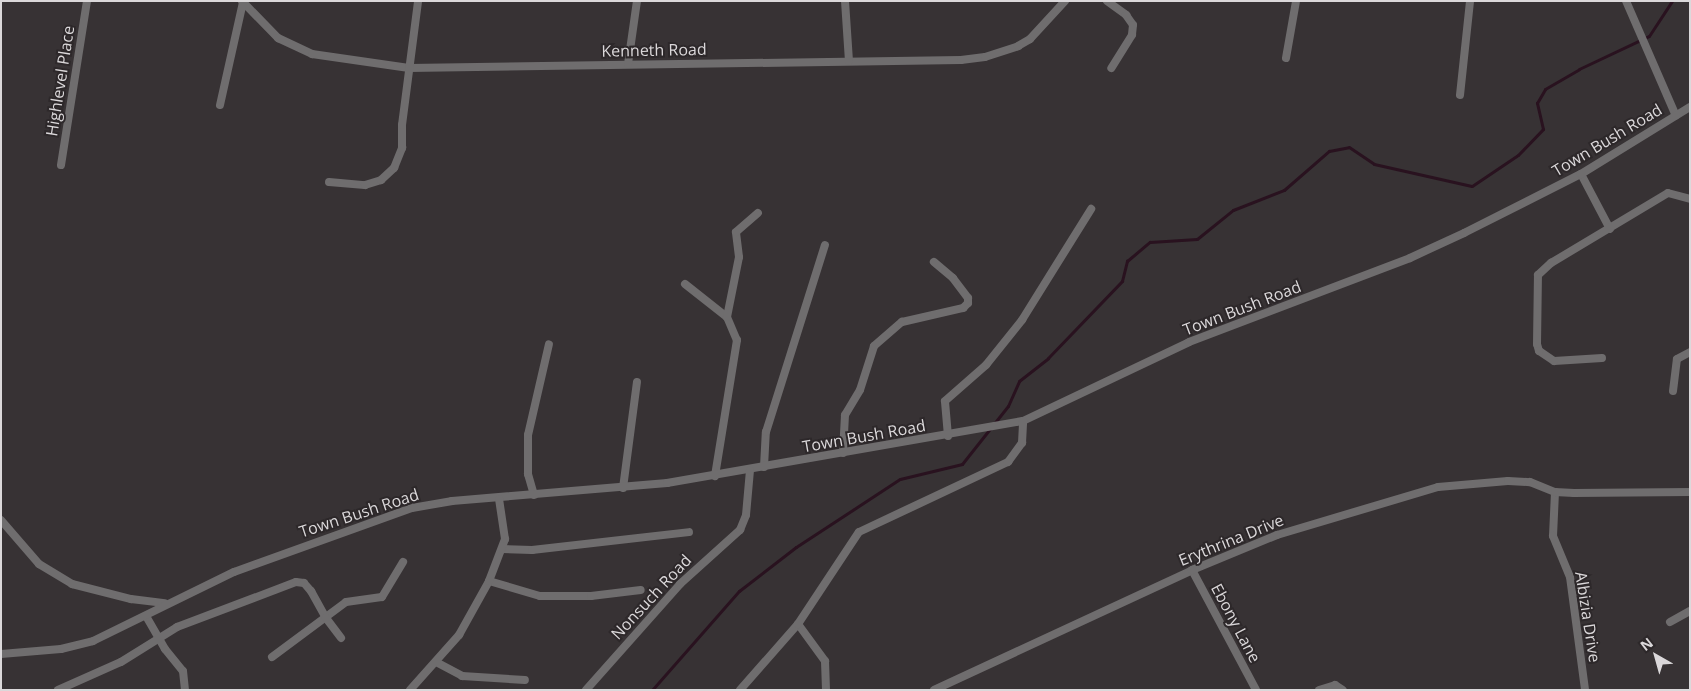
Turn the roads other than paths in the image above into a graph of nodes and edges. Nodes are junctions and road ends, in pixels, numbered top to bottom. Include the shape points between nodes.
1 (87, 1) edge
2 (418, 1) edge
3 (637, 1) edge
4 (845, 1) edge
5 (1065, 1) edge
6 (1107, 1) edge
7 (1296, 1) edge
8 (1470, 1) edge
9 (1626, 1) edge
10 (243, 2) edge
11 (1286, 58) dead end
12 (849, 61) junction
13 (628, 64) junction
14 (409, 68) junction
15 (1111, 68) dead end
16 (1460, 95) dead end
17 (220, 105) dead end
18 (1690, 107) edge
19 (1676, 116) junction
20 (61, 165) dead end
21 (1581, 174) junction
22 (329, 182) dead end
23 (1690, 199) edge
24 (1091, 209) dead end
25 (758, 213) dead end
26 (1610, 229) junction
27 (825, 245) dead end
28 (934, 262) dead end
29 (685, 284) dead end
30 (727, 317) junction
31 (549, 344) dead end
32 (1690, 352) edge
33 (1602, 358) dead end
34 (637, 382) dead end
35 (1673, 391) dead end
36 (1023, 421) junction
37 (948, 436) junction
38 (843, 453) junction
39 (764, 467) junction
40 (750, 470) junction
41 (715, 476) junction
42 (623, 488) junction
43 (1555, 492) junction
44 (1690, 492) edge
45 (534, 495) junction
46 (499, 499) junction
47 (1, 520) edge
48 (689, 532) dead end
49 (502, 549) junction
50 (403, 562) dead end
51 (1192, 570) junction
52 (489, 581) junction
53 (641, 590) dead end
54 (166, 603) junction
55 (1690, 611) edge
56 (146, 616) junction
57 (326, 618) junction
58 (1670, 622) dead end
59 (798, 624) junction
60 (158, 638) junction
61 (341, 638) dead end
62 (1, 654) edge
63 (272, 657) dead end
64 (436, 662) junction
65 (525, 680) dead end
66 (58, 690) edge
67 (185, 690) edge
68 (410, 690) edge
69 (586, 690) edge
70 (740, 690) edge
71 (826, 690) edge
72 (934, 690) edge
73 (1256, 690) edge
74 (1319, 690) edge
75 (1343, 690) edge
76 (1585, 690) edge

1 - 20 street, Highlevel Place
2 - 14 street
3 - 13 street
4 - 12 street
5 - 12 street, Kenneth Road via 1030,39 1005,52 961,60
6 - 15 street via 1126,14 1133,25 1132,34
7 - 11 street
8 - 16 street
9 - 19 street
10 - 14 street, Kenneth Road via 278,38 312,54
10 - 17 street
12 - 13 street, Kenneth Road
13 - 14 street, Kenneth Road
14 - 22 street via 402,148 394,168 381,180 365,185
18 - 19 street, Town Bush Road
19 - 21 street, Town Bush Road
21 - 26 street
21 - 36 street, Town Bush Road via 1410,258 1189,342
23 - 26 street via 1668,193
24 - 37 street via 1022,320 986,365 945,401
25 - 30 street via 736,232 739,257
26 - 33 street via 1551,263 1536,281 1539,351 1554,361
27 - 39 street via 766,432
28 - 38 street via 953,278 968,298 968,303 963,308 902,322 874,346 860,390 845,415
29 - 30 street
30 - 41 street via 737,340 737,353
31 - 45 street via 528,435 528,474
32 - 35 street via 1677,359
34 - 42 street
36 - 37 street, Town Bush Road
36 - 59 street via 1022,443 1008,462 858,532
37 - 38 street, Town Bush Road
38 - 39 street, Town Bush Road
39 - 40 street, Town Bush Road
40 - 41 street, Town Bush Road
40 - 69 street, Nonsuch Road via 746,515 740,530 680,584
41 - 42 street, Town Bush Road
42 - 45 street, Town Bush Road
43 - 44 street
43 - 51 street, Erythrina Drive via 1530,482 1438,487 1277,535
43 - 76 street, Albizia Drive via 1553,536 1570,576
45 - 46 street, Town Bush Road
46 - 49 street via 505,539
46 - 54 street, Town Bush Road via 452,501 397,512 234,572
47 - 54 street via 39,564 72,584 131,599
48 - 49 street via 532,550
49 - 52 street
50 - 57 street via 382,597 370,601 349,601
51 - 72 street, Erythrina Drive
51 - 73 street, Ebony Lane
52 - 53 street via 540,596 591,596
52 - 64 street via 459,634
54 - 56 street, Town Bush Road
55 - 58 street
56 - 60 street
56 - 62 street, Town Bush Road via 80,645
57 - 60 street via 311,591 304,583 296,582 200,617
57 - 61 street
57 - 63 street
59 - 70 street
59 - 71 street via 825,661
60 - 66 street via 121,662
60 - 67 street via 183,671
64 - 65 street via 462,676
64 - 68 street
74 - 75 street via 1335,685

